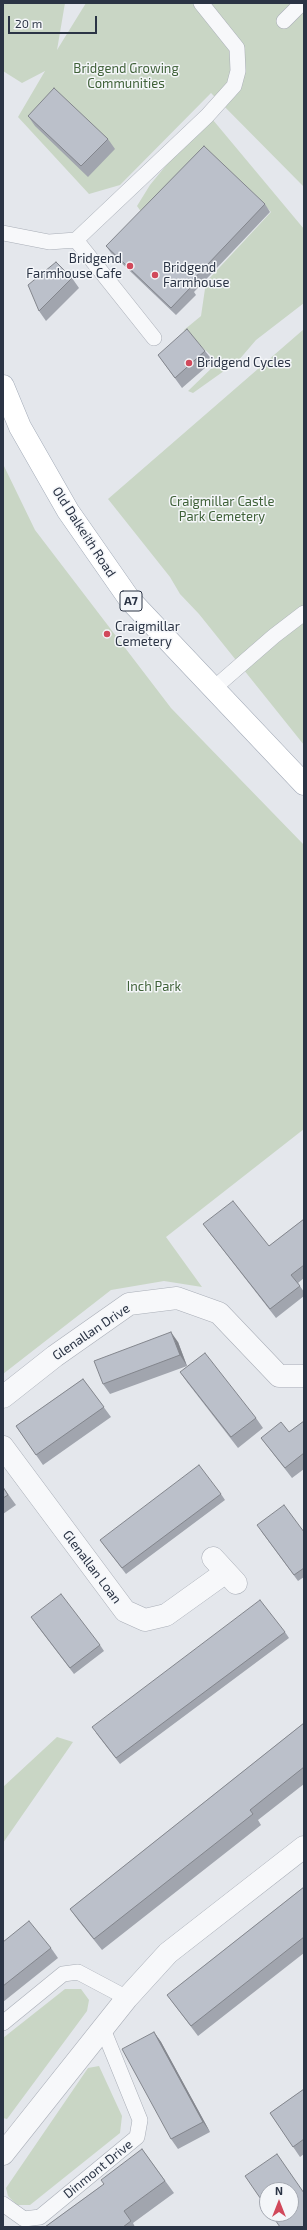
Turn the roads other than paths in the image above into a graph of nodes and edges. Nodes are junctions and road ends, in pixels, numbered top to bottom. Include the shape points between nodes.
1 (201, 3) edge
2 (302, 3) edge
3 (284, 21) dead end
4 (3, 233) edge
5 (76, 240) junction
6 (154, 338) dead end
7 (3, 386) edge
8 (304, 613) edge
9 (213, 689) junction
10 (304, 784) edge
11 (304, 1376) edge
12 (3, 1397) edge
13 (3, 1447) edge
14 (225, 1571) dead end
15 (304, 1847) edge
16 (127, 1998) junction
17 (3, 2023) edge
18 (103, 2030) junction
19 (4, 2150) edge
20 (3, 2204) edge

1 - 5 lane via 237,48 238,71 234,86 207,116
2 - 3 lane
4 - 5 lane via 49,242
5 - 6 lane
7 - 9 main road, Old Dalkeith Road / A7 via 20,427 68,511 130,600
8 - 9 lane
9 - 10 main road, Old Dalkeith Road / A7
11 - 12 street, Glenallan Drive via 279,1376 219,1313 177,1298 129,1304 55,1356
13 - 14 street, Glenallan Loan via 125,1611 145,1620 166,1615
15 - 16 street via 168,1954
16 - 17 lane via 78,1972 63,1974
16 - 18 street
18 - 19 street
18 - 20 lane, Dinmont Drive via 140,2120 138,2137 40,2216 24,2220

